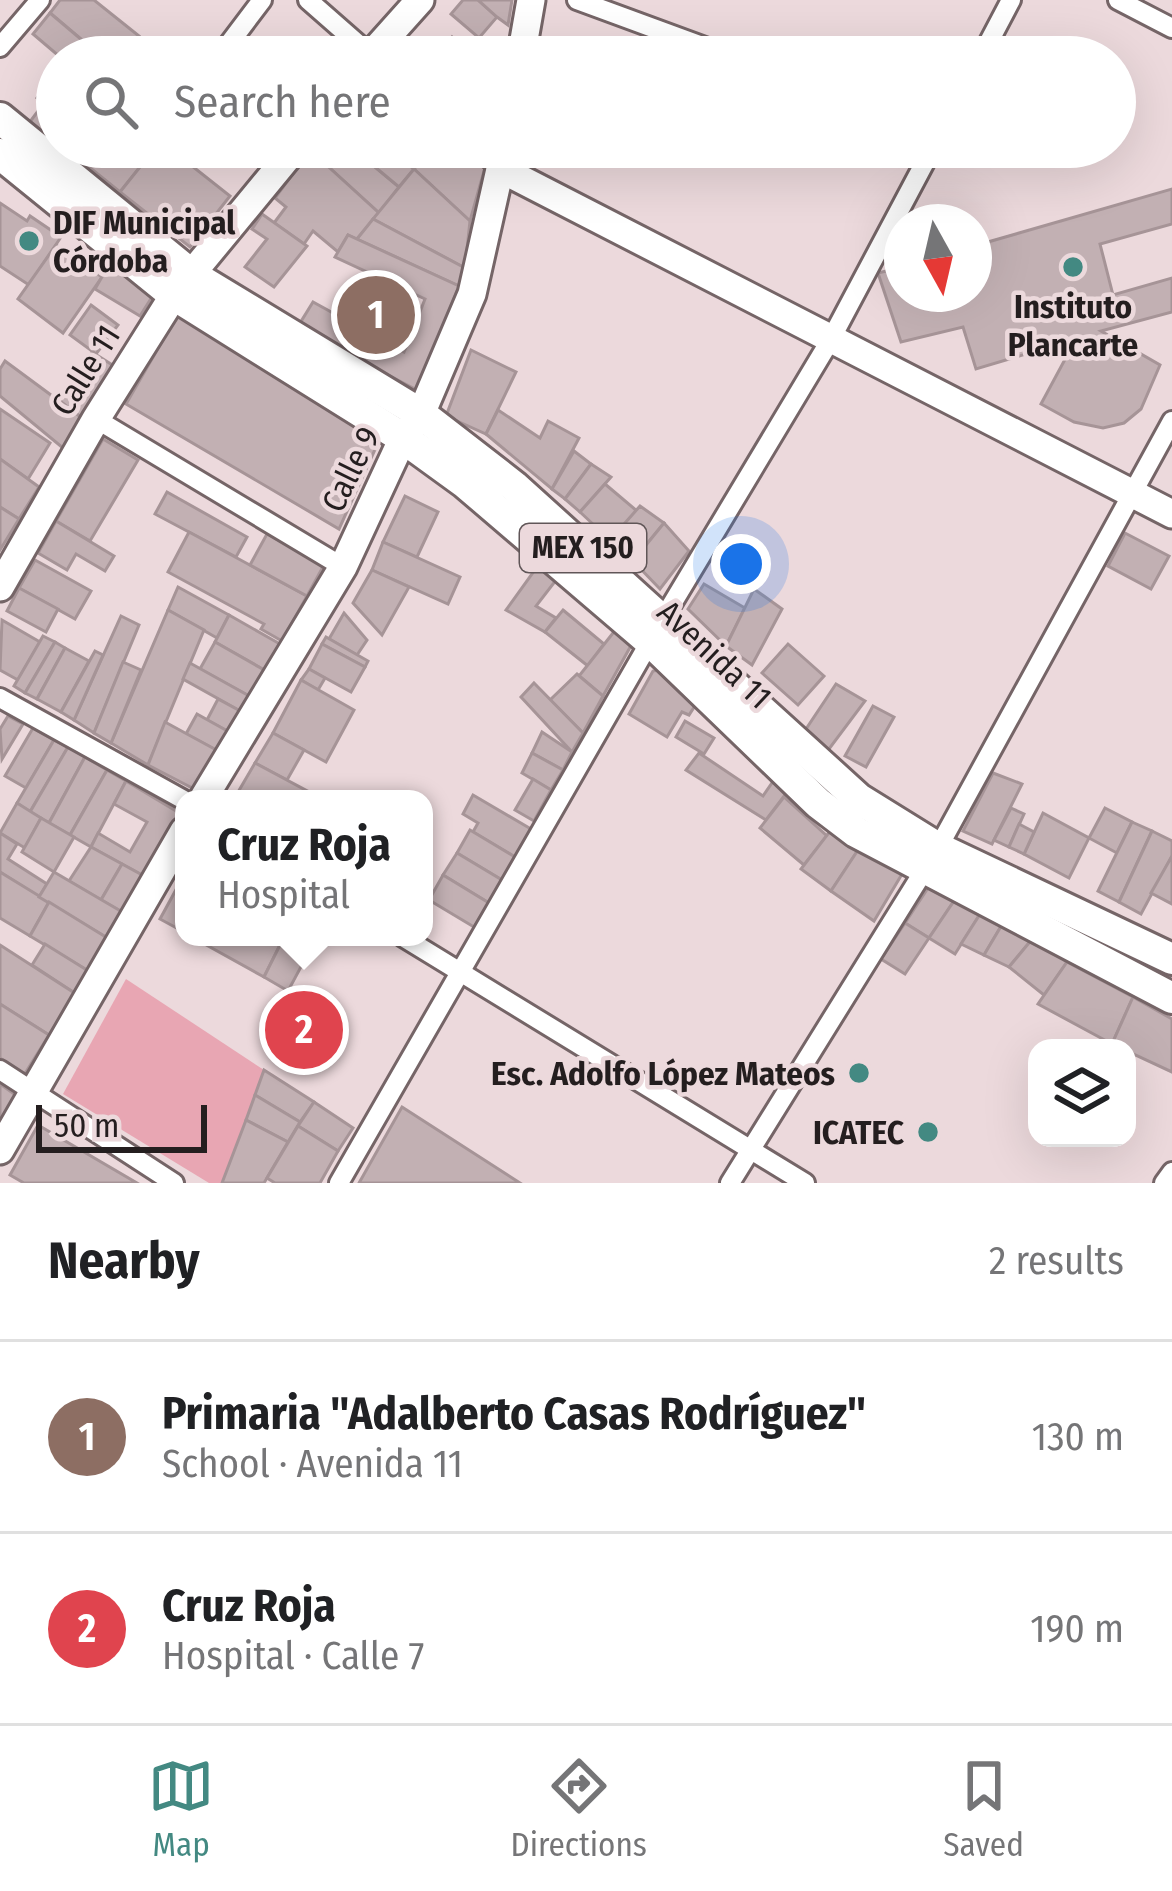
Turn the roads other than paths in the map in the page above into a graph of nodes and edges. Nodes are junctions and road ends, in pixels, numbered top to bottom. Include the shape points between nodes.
1 (40, 0) edge
2 (262, 0) edge
3 (308, 0) edge
4 (420, 0) edge
5 (531, 0) edge
6 (577, 0) edge
7 (1011, 0) edge
8 (1118, 0) edge
9 (1172, 28) edge
10 (235, 36) edge
11 (348, 36) edge
12 (388, 36) edge
13 (525, 36) edge
14 (675, 36) edge
15 (992, 36) edge
16 (0, 47) edge
17 (0, 118) edge
18 (36, 151) edge
19 (0, 154) edge
20 (55, 168) edge
21 (279, 168) edge
22 (501, 168) edge
23 (521, 168) edge
24 (922, 168) edge
25 (183, 285) junction
26 (831, 339) junction
27 (96, 419) junction
28 (1172, 421) edge
29 (412, 426) junction
30 (1134, 494) junction
31 (1172, 514) edge
32 (343, 567) junction
33 (0, 587) edge
34 (657, 630) junction
35 (0, 698) edge
36 (207, 790) edge
37 (175, 795) edge
38 (175, 847) edge
39 (930, 859) junction
40 (417, 946) edge
41 (1172, 959) edge
42 (462, 974) junction
43 (1172, 998) edge
44 (0, 1070) edge
45 (34, 1094) junction
46 (751, 1149) junction
47 (0, 1150) edge
48 (1172, 1172) edge
49 (174, 1183) edge
50 (339, 1183) edge
51 (730, 1183) edge
52 (806, 1183) edge
53 (1164, 1183) edge

1 - 16 street
2 - 10 street
3 - 11 street
4 - 12 main road
5 - 13 main road
6 - 14 street
7 - 15 street
8 - 9 street
17 - 18 main road, Avenida 11 / MEX 150
19 - 25 main road, Avenida 11 / MEX 150
20 - 25 main road, Avenida 11 / MEX 150
21 - 25 main road, Calle 11
22 - 29 main road, Calle 9 via 472,294
23 - 26 main road
24 - 26 street
25 - 27 main road, Calle 11
25 - 29 main road, Avenida 11 / MEX 150
26 - 30 main road
26 - 34 street
27 - 32 street
27 - 33 main road, Calle 11
28 - 30 street
29 - 32 main road, Calle 9
29 - 34 main road, Avenida 11 / MEX 150 via 465,483
30 - 31 main road
30 - 39 street
32 - 36 main road, Calle 9
34 - 39 main road, Avenida 11 / MEX 150 via 818,803 856,832
34 - 42 street
35 - 37 street
38 - 45 main road
39 - 41 main road, Avenida 11 / MEX 150
39 - 43 main road, Avenida 11 / MEX 150
39 - 46 street
40 - 42 street
42 - 46 street
42 - 50 street
44 - 45 street
45 - 47 main road
45 - 49 street
46 - 51 street
46 - 52 street
48 - 53 street

